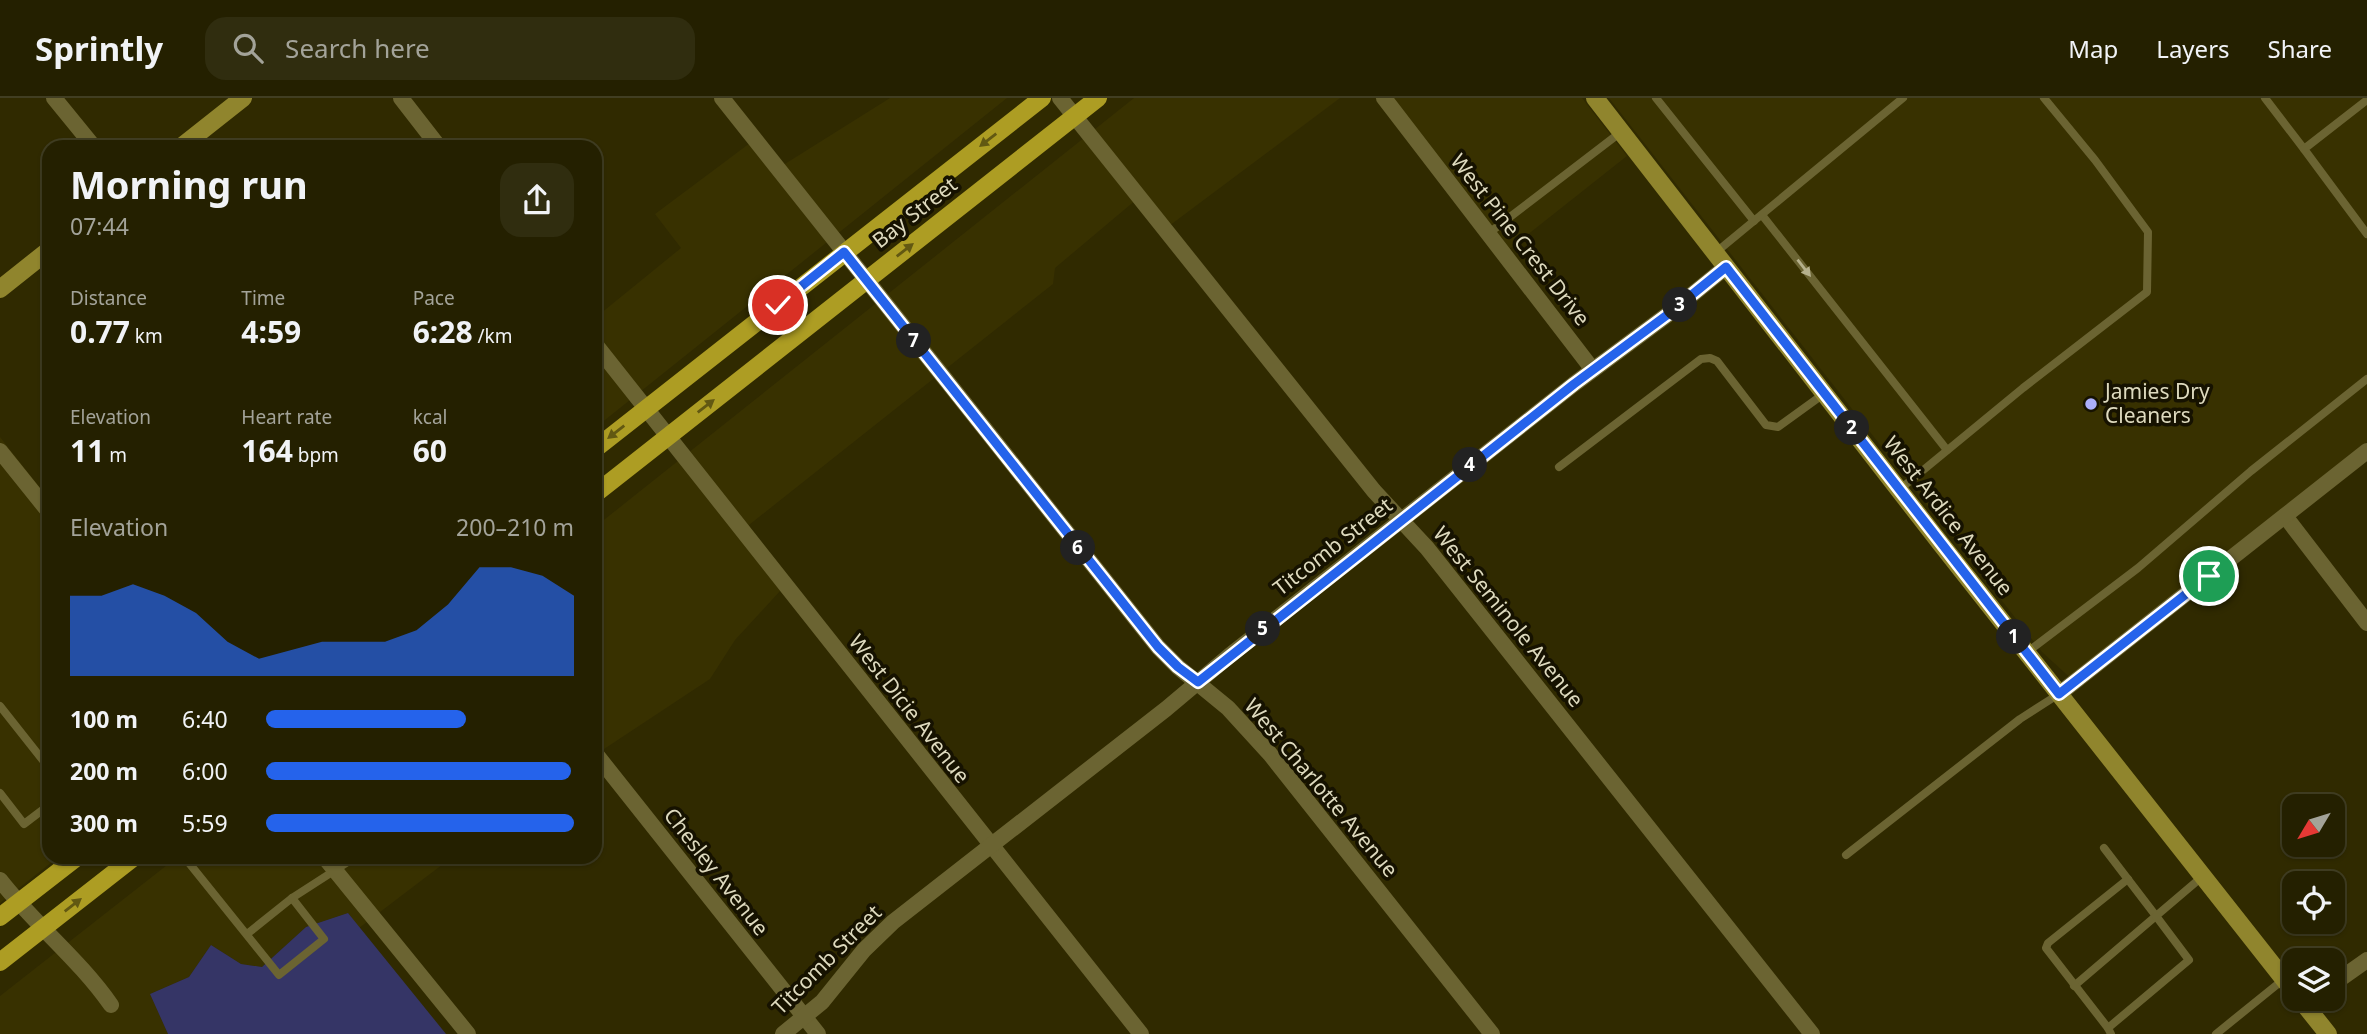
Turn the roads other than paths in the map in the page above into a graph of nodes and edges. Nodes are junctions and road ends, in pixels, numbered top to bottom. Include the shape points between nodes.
1 (54, 98) edge
2 (243, 98) edge
3 (401, 98) edge
4 (722, 98) edge
5 (1042, 98) edge
6 (1060, 98) edge
7 (1098, 98) edge
8 (1384, 98) edge
9 (1595, 98) edge
10 (1656, 98) edge
11 (1903, 98) edge
12 (2044, 98) edge
13 (2265, 98) edge
14 (2367, 100) edge
15 (1075, 116) junction
16 (1621, 132) junction
17 (88, 140) edge
18 (190, 140) edge
19 (434, 140) edge
20 (2304, 149) junction
21 (1758, 218) junction
22 (1489, 233) junction
23 (2367, 234) edge
24 (844, 252) junction
25 (42, 256) edge
26 (1721, 260) junction
27 (866, 281) junction
28 (0, 289) edge
29 (602, 353) edge
30 (1593, 370) junction
31 (2367, 379) edge
32 (1825, 393) junction
33 (645, 410) junction
34 (667, 437) junction
35 (602, 444) edge
36 (1947, 450) junction
37 (0, 451) edge
38 (2367, 451) edge
39 (1559, 467) dead end
40 (602, 488) edge
41 (1899, 490) junction
42 (42, 503) edge
43 (2285, 516) junction
44 (1401, 520) junction
45 (2367, 623) edge
46 (2026, 653) junction
47 (1198, 682) junction
48 (2059, 694) junction
49 (0, 706) edge
50 (42, 759) edge
51 (602, 762) edge
52 (0, 793) edge
53 (42, 810) edge
54 (993, 846) junction
55 (2104, 848) dead end
56 (1846, 855) dead end
57 (68, 864) edge
58 (125, 864) edge
59 (194, 864) edge
60 (330, 864) edge
61 (346, 864) edge
62 (336, 871) junction
63 (2203, 876) junction
64 (2128, 879) junction
65 (0, 880) edge
66 (292, 898) junction
67 (18, 903) junction
68 (2156, 916) junction
69 (0, 917) edge
70 (43, 928) junction
71 (247, 934) junction
72 (2367, 960) edge
73 (0, 962) edge
74 (2282, 974) edge
75 (2345, 976) edge
76 (2074, 986) junction
77 (2282, 1003) edge
78 (111, 1004) dead end
79 (2311, 1011) edge
80 (805, 1017) junction
81 (2109, 1031) edge
82 (468, 1034) edge
83 (783, 1034) edge
84 (818, 1034) edge
85 (1141, 1034) edge
86 (1492, 1034) edge
87 (1812, 1034) edge
88 (2216, 1034) edge
89 (2328, 1034) edge

1 - 17 street
2 - 18 street
3 - 19 street
4 - 24 street, West Charlotte Avenue
5 -> 24 main road, Bay Street
6 - 15 street, West Seminole Avenue
7 - 15 main road, Bay Street
8 - 22 street, West Pine Crest Drive
9 - 16 street, West Ardice Avenue
10 - 21 lane
11 - 21 lane
12 - 36 lane via 2148,232 2147,292
13 - 20 lane
14 - 20 lane
27 -> 15 main road, Bay Street
15 - 44 street, West Seminole Avenue
16 - 22 lane
16 - 26 street, West Ardice Avenue
20 - 23 lane
21 - 26 lane
21 -> 36 lane
22 - 30 street, West Pine Crest Drive
24 - 27 street, West Charlotte Avenue
24 - 33 main road, Bay Street
25 - 28 street
26 - 30 street, Titcomb Street via 1667,315
26 - 32 street, West Ardice Avenue
34 -> 27 main road, Bay Street
27 - 47 street, West Charlotte Avenue via 1158,647
29 - 33 street, West Dicie Avenue
30 - 44 street, Titcomb Street
31 - 46 lane via 2138,568
32 - 39 lane via 1773,428 1717,360 1701,359
32 - 41 street, West Ardice Avenue
33 - 34 street, West Dicie Avenue
33 -> 35 main road, Bay Street
34 - 40 main road, Bay Street
34 - 54 street, West Dicie Avenue
36 - 41 lane
37 - 42 street
38 - 43 street
41 - 46 street, West Ardice Avenue
43 - 45 street
43 - 48 street
44 - 47 street, Titcomb Street
44 - 87 street, West Seminole Avenue
46 - 48 street, West Ardice Avenue
47 - 54 street, Titcomb Street
47 - 86 street, West Charlotte Avenue via 1269,754
48 - 56 lane
48 - 63 street, West Ardice Avenue
49 - 50 lane
51 - 80 street, Chesley Avenue
52 - 53 lane via 24,824
54 - 80 street, Titcomb Street via 887,929
54 - 85 street, West Dicie Avenue
55 - 64 lane
57 - 67 main road
70 -> 58 main road
59 - 71 lane
60 - 62 street
61 - 62 lane
62 - 66 lane
62 - 82 street
63 - 68 lane
63 - 74 street, West Ardice Avenue
64 - 68 lane
64 - 76 lane via 2048,943 2048,954
65 - 67 street
66 - 71 lane
66 - 71 lane via 324,939 279,975
67 - 69 main road
67 - 70 street
68 - 76 lane
68 - 81 lane via 2189,960
70 - 73 main road
70 - 78 street
72 - 75 street
76 - 81 lane
77 - 88 lane
79 - 89 street, West Ardice Avenue
80 - 83 street, Titcomb Street
80 - 84 street, Chesley Avenue

